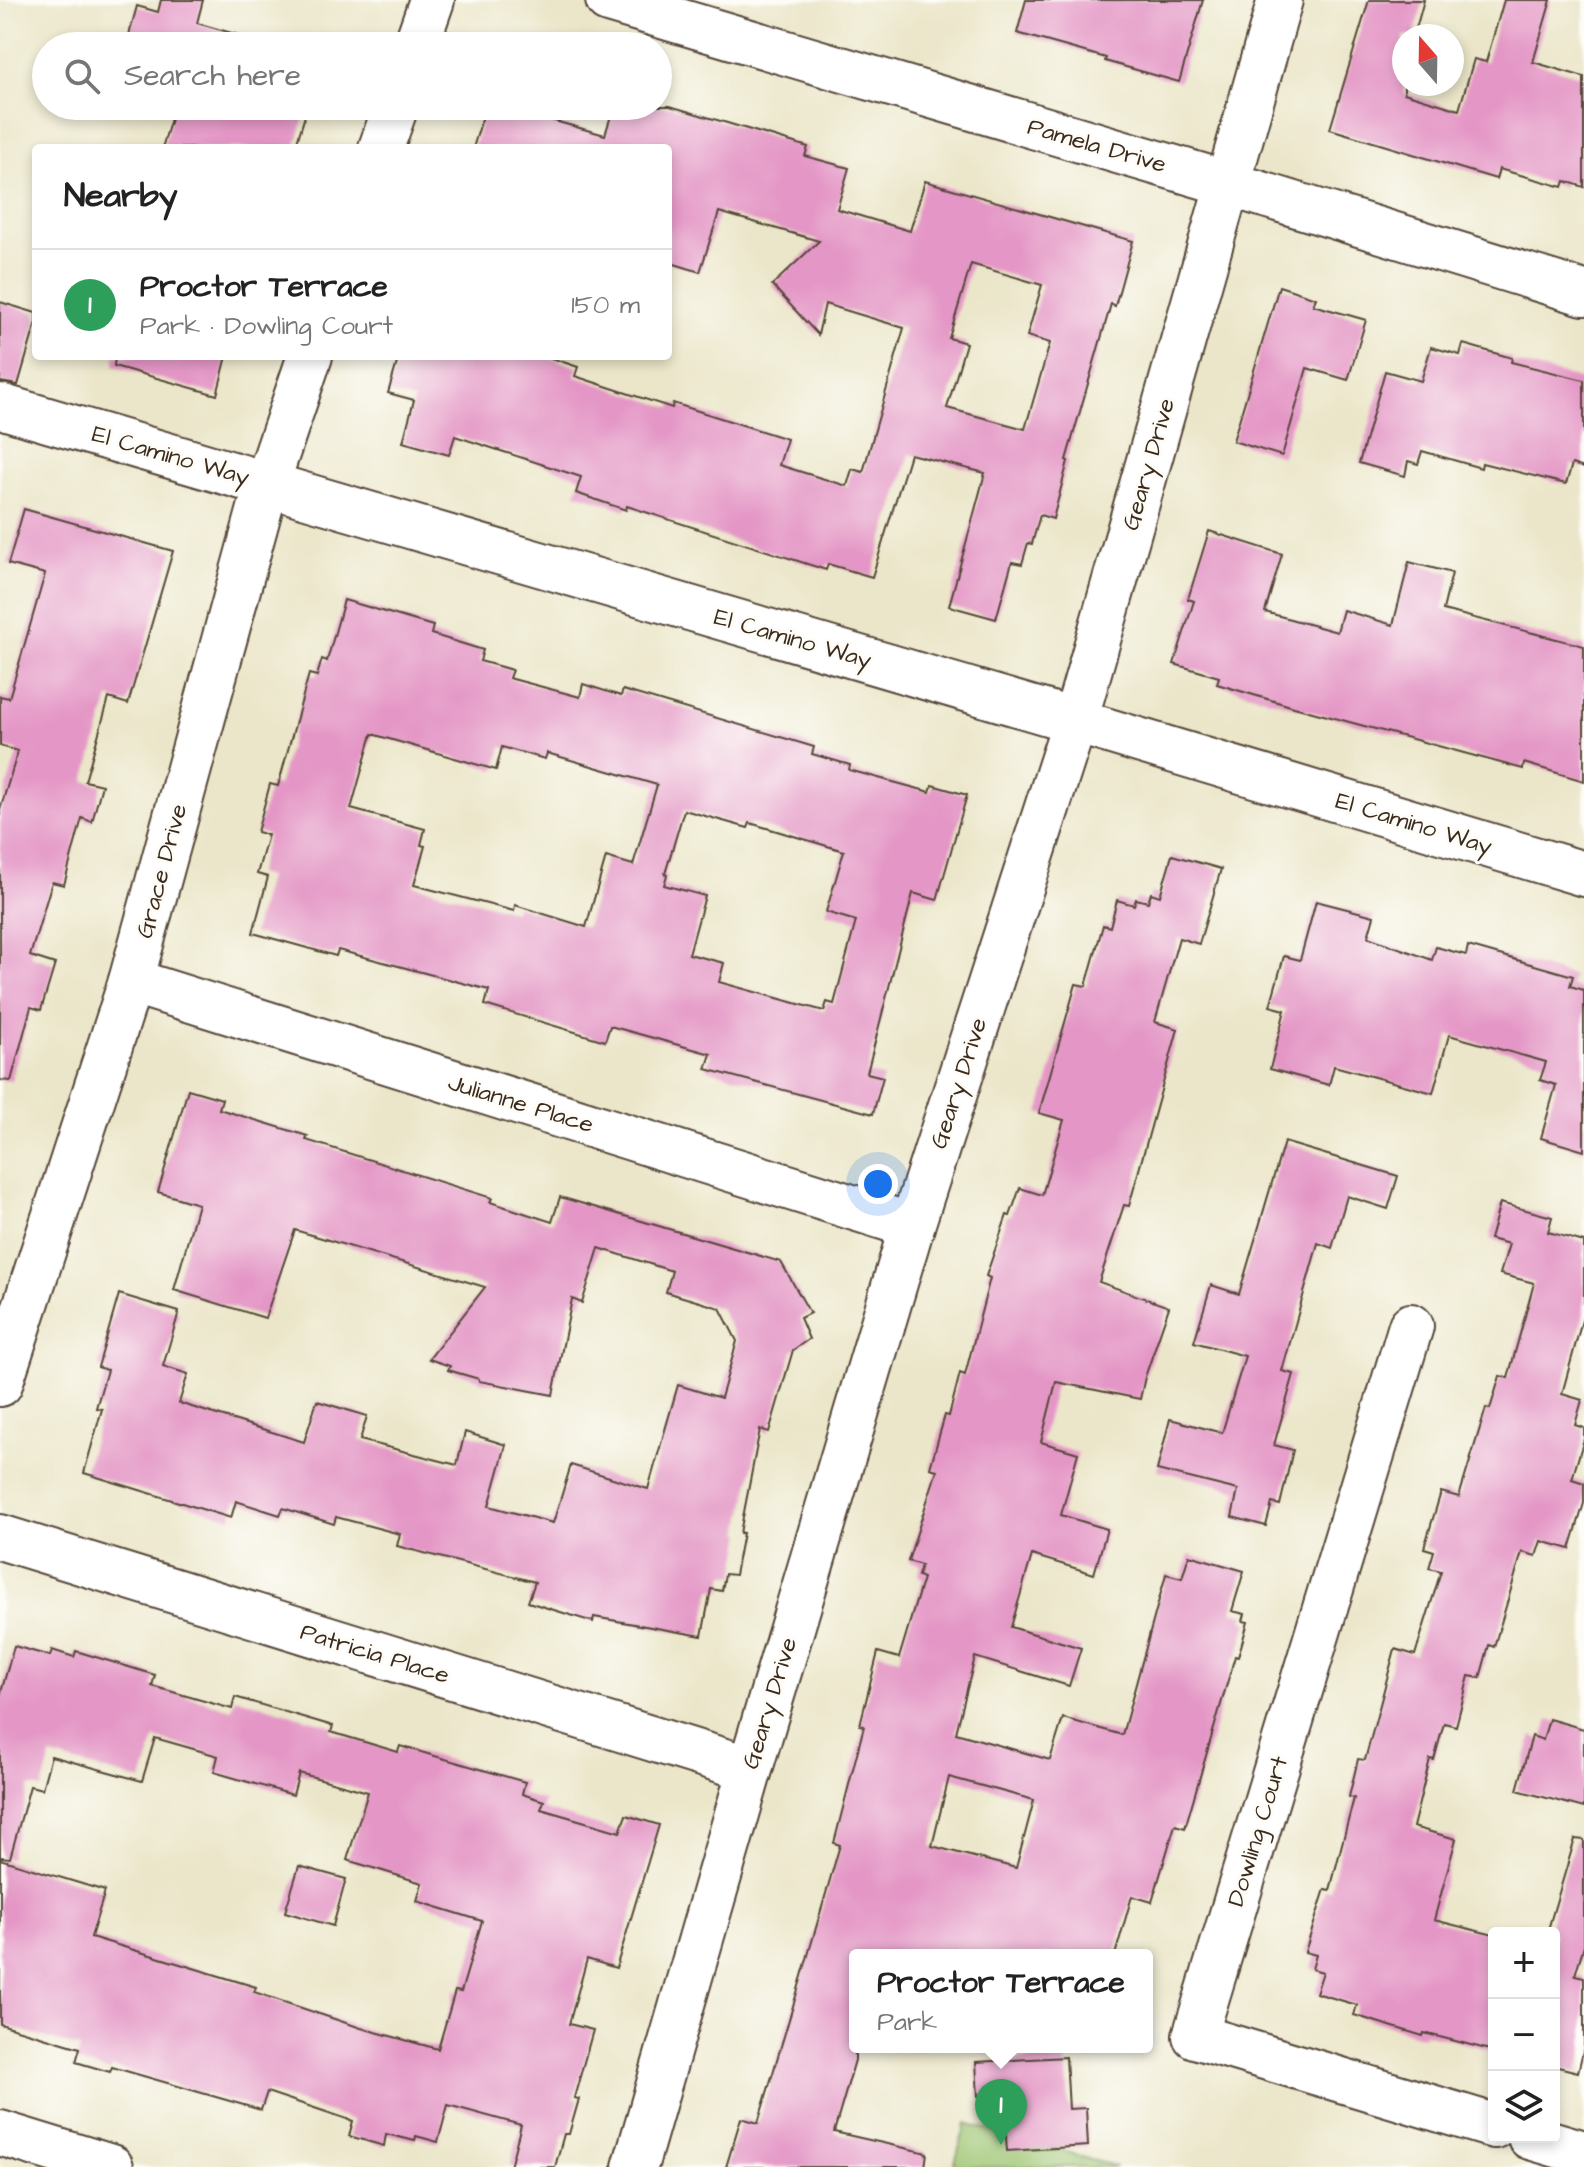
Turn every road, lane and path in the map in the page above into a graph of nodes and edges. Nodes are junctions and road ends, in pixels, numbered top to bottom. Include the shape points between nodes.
1 (432, 0) edge
2 (608, 0) edge
3 (1280, 0) edge
4 (421, 32) edge
5 (391, 120) edge
6 (382, 144) edge
7 (1229, 184) junction
8 (1584, 293) edge
9 (309, 360) edge
10 (0, 406) edge
11 (267, 483) junction
12 (1075, 721) junction
13 (1584, 874) edge
14 (131, 981) junction
15 (912, 1226) junction
16 (1411, 1326) dead end
17 (0, 1384) edge
18 (0, 1537) edge
19 (750, 1769) junction
20 (1488, 2124) edge
21 (0, 2133) edge
22 (1550, 2143) edge
23 (1584, 2153) edge
24 (111, 2167) edge
25 (635, 2167) edge

1 - 4 street
2 - 7 street, Pamela Drive
3 - 7 street, Geary Drive
5 - 6 street
7 - 8 street, Pamela Drive
7 - 12 street, Geary Drive
9 - 11 street, Grace Drive
10 - 11 street, El Camino Way
11 - 12 street, El Camino Way
11 - 14 street, Grace Drive
12 - 13 street, El Camino Way
12 - 15 street, Geary Drive
14 - 15 street, Julianne Place
14 - 17 street, Grace Drive
15 - 19 street, Geary Drive
16 - 20 street, Dowling Court via 1195,2036
18 - 19 street, Patricia Place
19 - 25 street, Geary Drive
21 - 24 street
22 - 23 street

